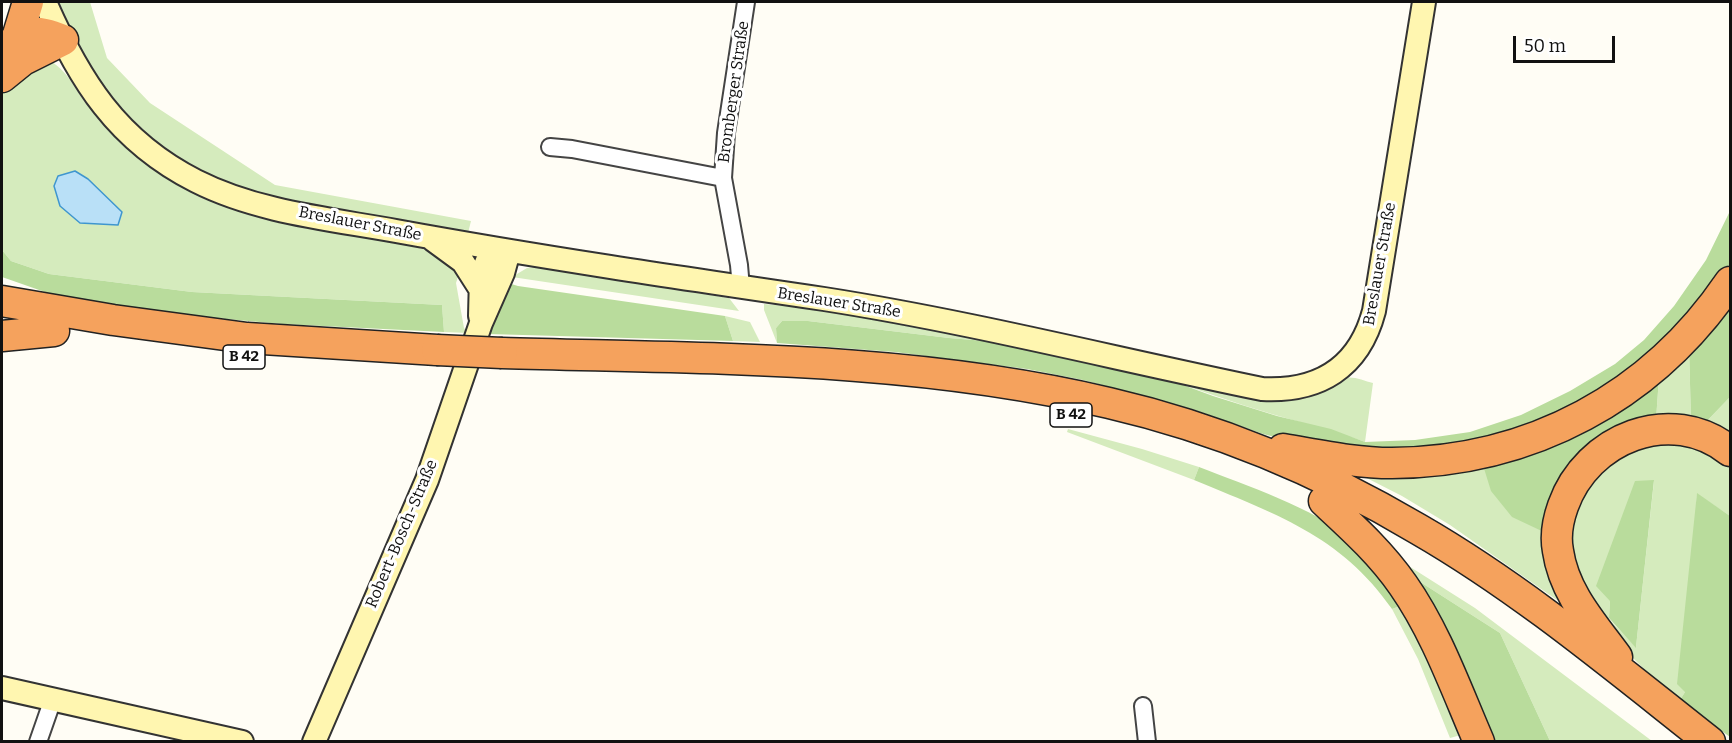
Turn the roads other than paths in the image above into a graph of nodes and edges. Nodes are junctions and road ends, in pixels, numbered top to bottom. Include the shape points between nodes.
1 (28, 2) edge
2 (45, 2) edge
3 (746, 2) edge
4 (1424, 2) edge
5 (63, 40) junction
6 (9, 45) edge
7 (2, 77) edge
8 (550, 147) dead end
9 (723, 178) junction
10 (429, 237) junction
11 (501, 249) junction
12 (1731, 282) edge
13 (2, 283) edge
14 (479, 287) junction
15 (741, 288) junction
16 (2, 301) edge
17 (2, 320) edge
18 (57, 321) junction
19 (481, 323) junction
20 (2, 336) edge
21 (803, 373) junction
22 (1238, 442) junction
23 (1731, 451) edge
24 (1324, 501) junction
25 (2, 688) edge
26 (1641, 688) junction
27 (53, 699) junction
28 (1143, 706) dead end
29 (38, 741) edge
30 (242, 741) edge
31 (314, 741) edge
32 (1147, 741) edge
33 (1479, 741) edge
34 (1678, 741) edge
35 (1710, 741) edge

1 - 6 highway
2 - 5 street, Breslauer Straße
3 - 9 street, Bromberger Straße
4 - 15 street, Breslauer Straße via 1371,323 1349,360 1314,383 1291,390 1262,389 984,329
5 - 6 highway via 34,32
5 - 7 highway via 23,60
5 - 10 street, Breslauer Straße via 80,74 114,118 142,146 194,180 270,207
8 - 9 street
9 - 15 street, Bromberger Straße
10 - 11 street, Breslauer Straße
10 - 14 street via 463,262
11 - 14 street, Robert-Bosch-Straße via 482,269
11 - 15 street, Breslauer Straße
11 - 19 street, Robert-Bosch-Straße via 503,273
12 - 22 highway via 1684,340 1644,377 1587,414 1518,443 1469,456 1390,463
13 - 18 highway
14 - 19 street, Robert-Bosch-Straße
16 - 18 highway, B 42
17 - 18 highway, B 42
18 - 20 highway
18 - 21 highway, B 42 via 172,349 335,365 436,359
19 - 31 street, Robert-Bosch-Straße via 427,480
21 - 22 highway, B 42 via 943,374 1049,390 1146,412
21 - 24 highway, B 42 via 961,396 1137,430 1234,461
22 - 26 highway, B 42 via 1325,479 1419,529 1519,596
23 - 26 highway via 1712,439 1680,431 1636,434 1595,457 1566,498 1557,549 1568,585
24 - 33 highway via 1376,552 1412,598
24 - 34 highway, B 42 via 1412,547 1506,609
25 - 27 street
26 - 35 highway, B 42
27 - 29 street
27 - 30 street
28 - 32 street

